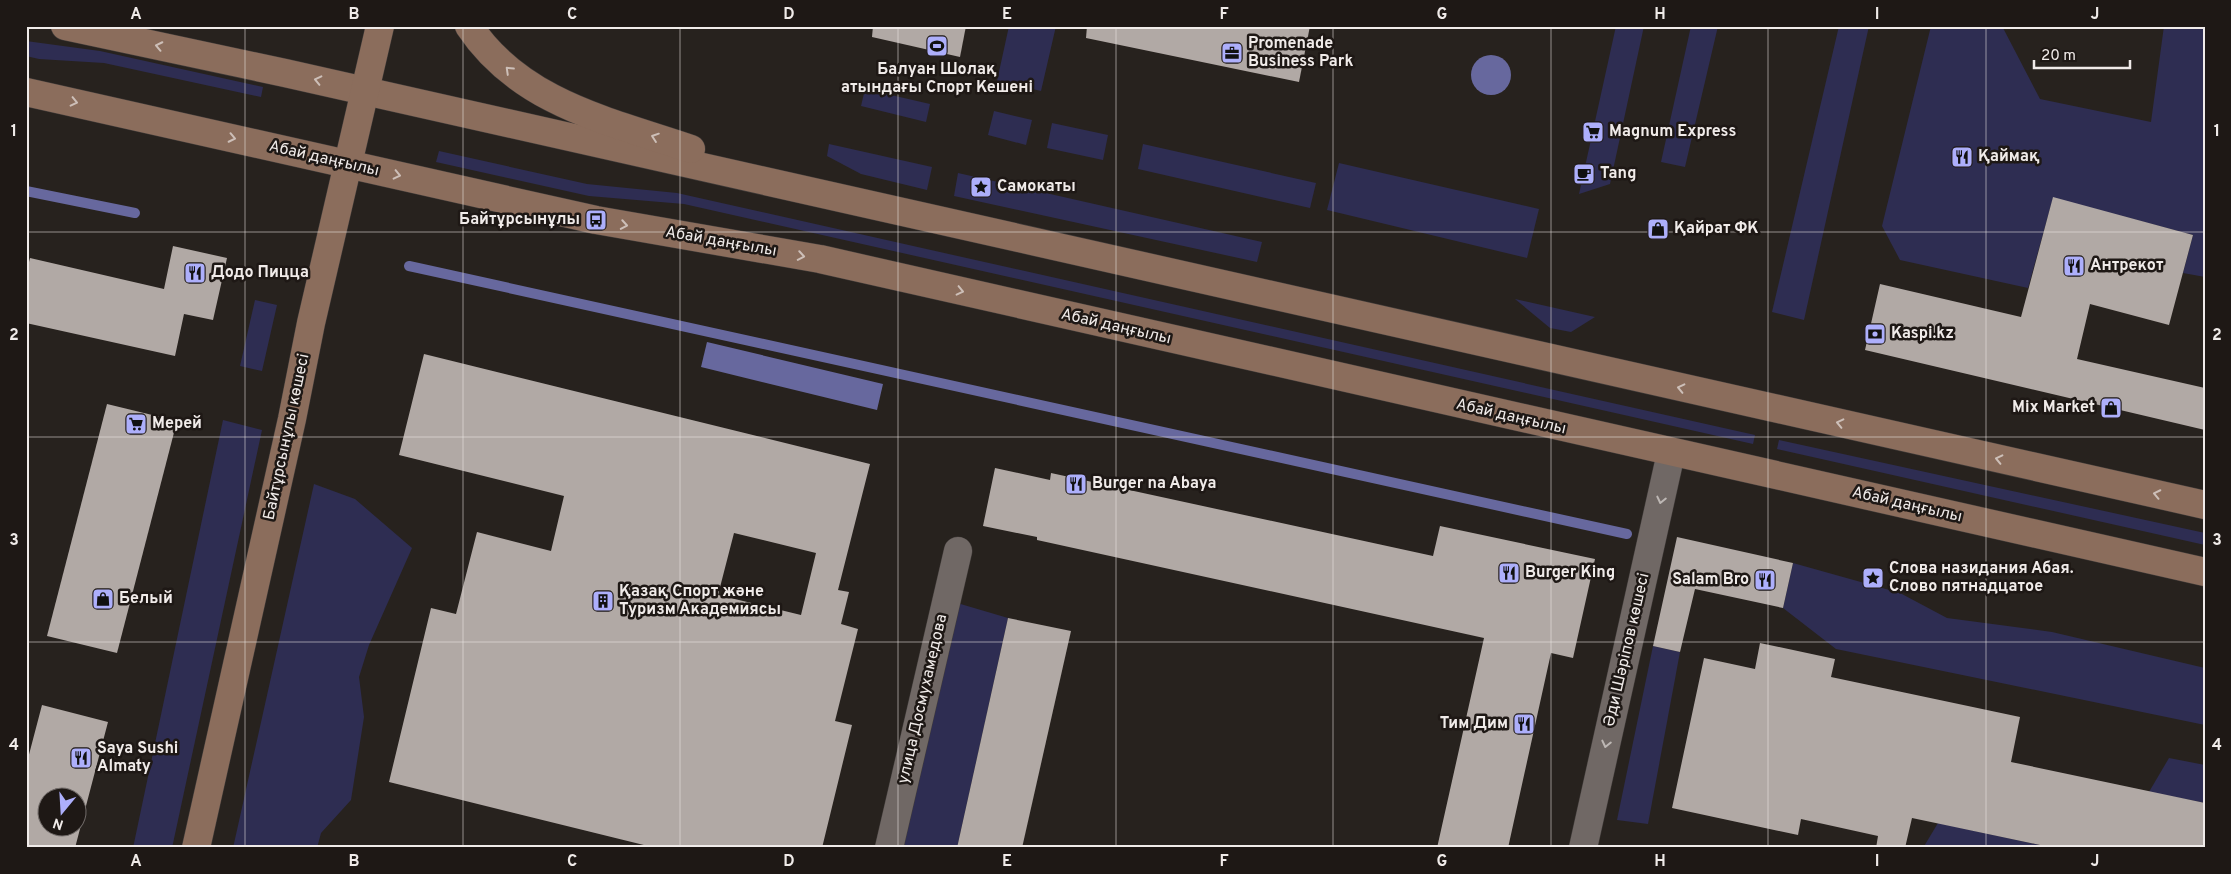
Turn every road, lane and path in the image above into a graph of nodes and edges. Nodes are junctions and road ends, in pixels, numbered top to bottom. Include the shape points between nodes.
1 (65, 26) edge
2 (380, 26) edge
3 (469, 26) edge
4 (366, 91) junction
5 (26, 92) edge
6 (349, 164) junction
7 (834, 197) junction
8 (1671, 453) junction
9 (2205, 504) edge
10 (958, 551) dead end
11 (2205, 572) edge
12 (196, 848) edge
13 (889, 848) edge
14 (1583, 848) edge

4 -> 1 main road
2 - 4 main road, Байтұрсынұлы көшесі
7 -> 3 main road via 571,108 519,80
4 - 6 main road, Байтұрсынұлы көшесі
4 - 7 main road
5 -> 6 main road, Абай даңғылы
6 -> 8 main road, Абай даңғылы via 596,220 820,259
6 - 12 main road, Байтұрсынұлы көшесі
9 -> 7 main road
8 - 11 main road, Абай даңғылы
8 -> 14 street, Әди Шәріпов көшесі
10 - 13 street, улица Досмухамедова

